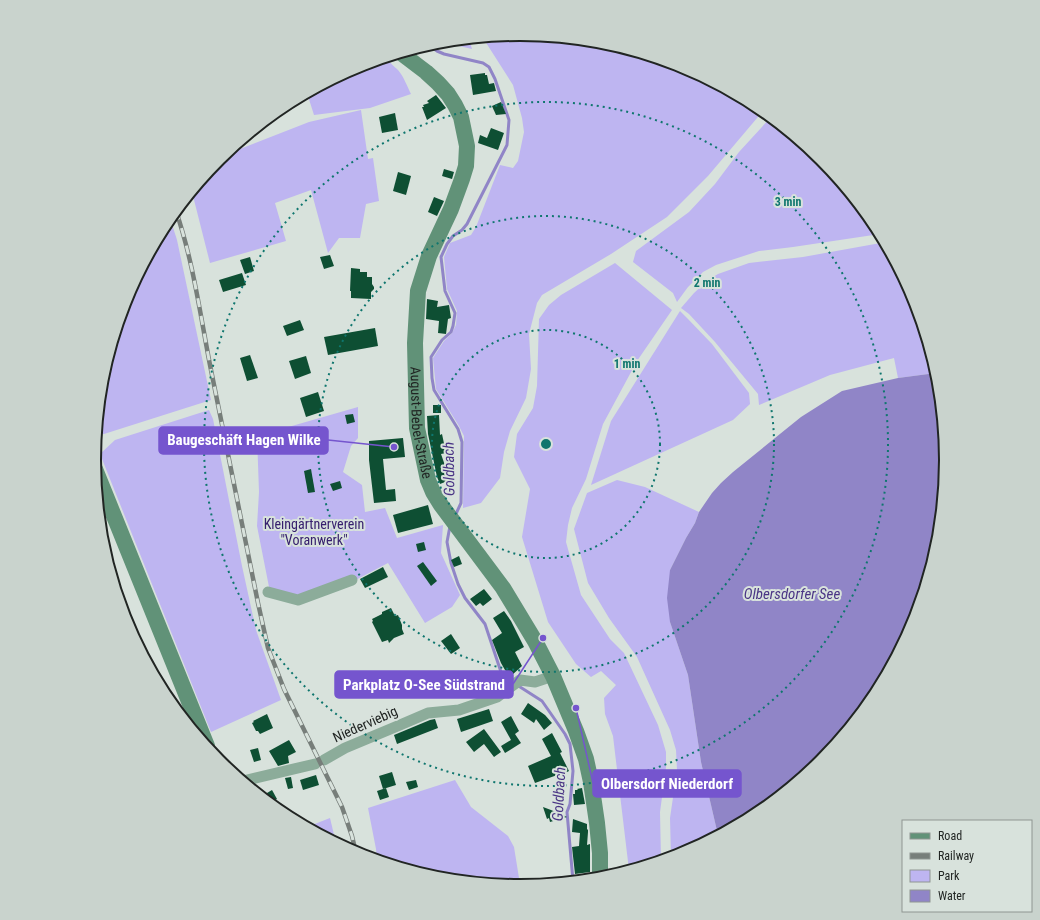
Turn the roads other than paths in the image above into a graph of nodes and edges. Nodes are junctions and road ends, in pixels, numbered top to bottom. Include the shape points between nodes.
1 (406, 57) edge
2 (102, 485) edge
3 (352, 580) dead end
4 (268, 592) dead end
5 (553, 676) junction
6 (199, 729) edge
7 (249, 779) edge
8 (600, 871) edge

1 - 5 street, August-Bebel-Straße via 448,94 461,117 467,146 466,166 462,179 451,210 429,256 418,292 415,343 417,428 428,480 453,522 503,588
2 - 6 street
3 - 4 street via 298,600
5 - 7 street, Niederviebig via 535,682 520,680 497,697 459,710 428,713 345,748 319,762
5 - 8 street, August-Bebel-Straße via 586,759 597,822

